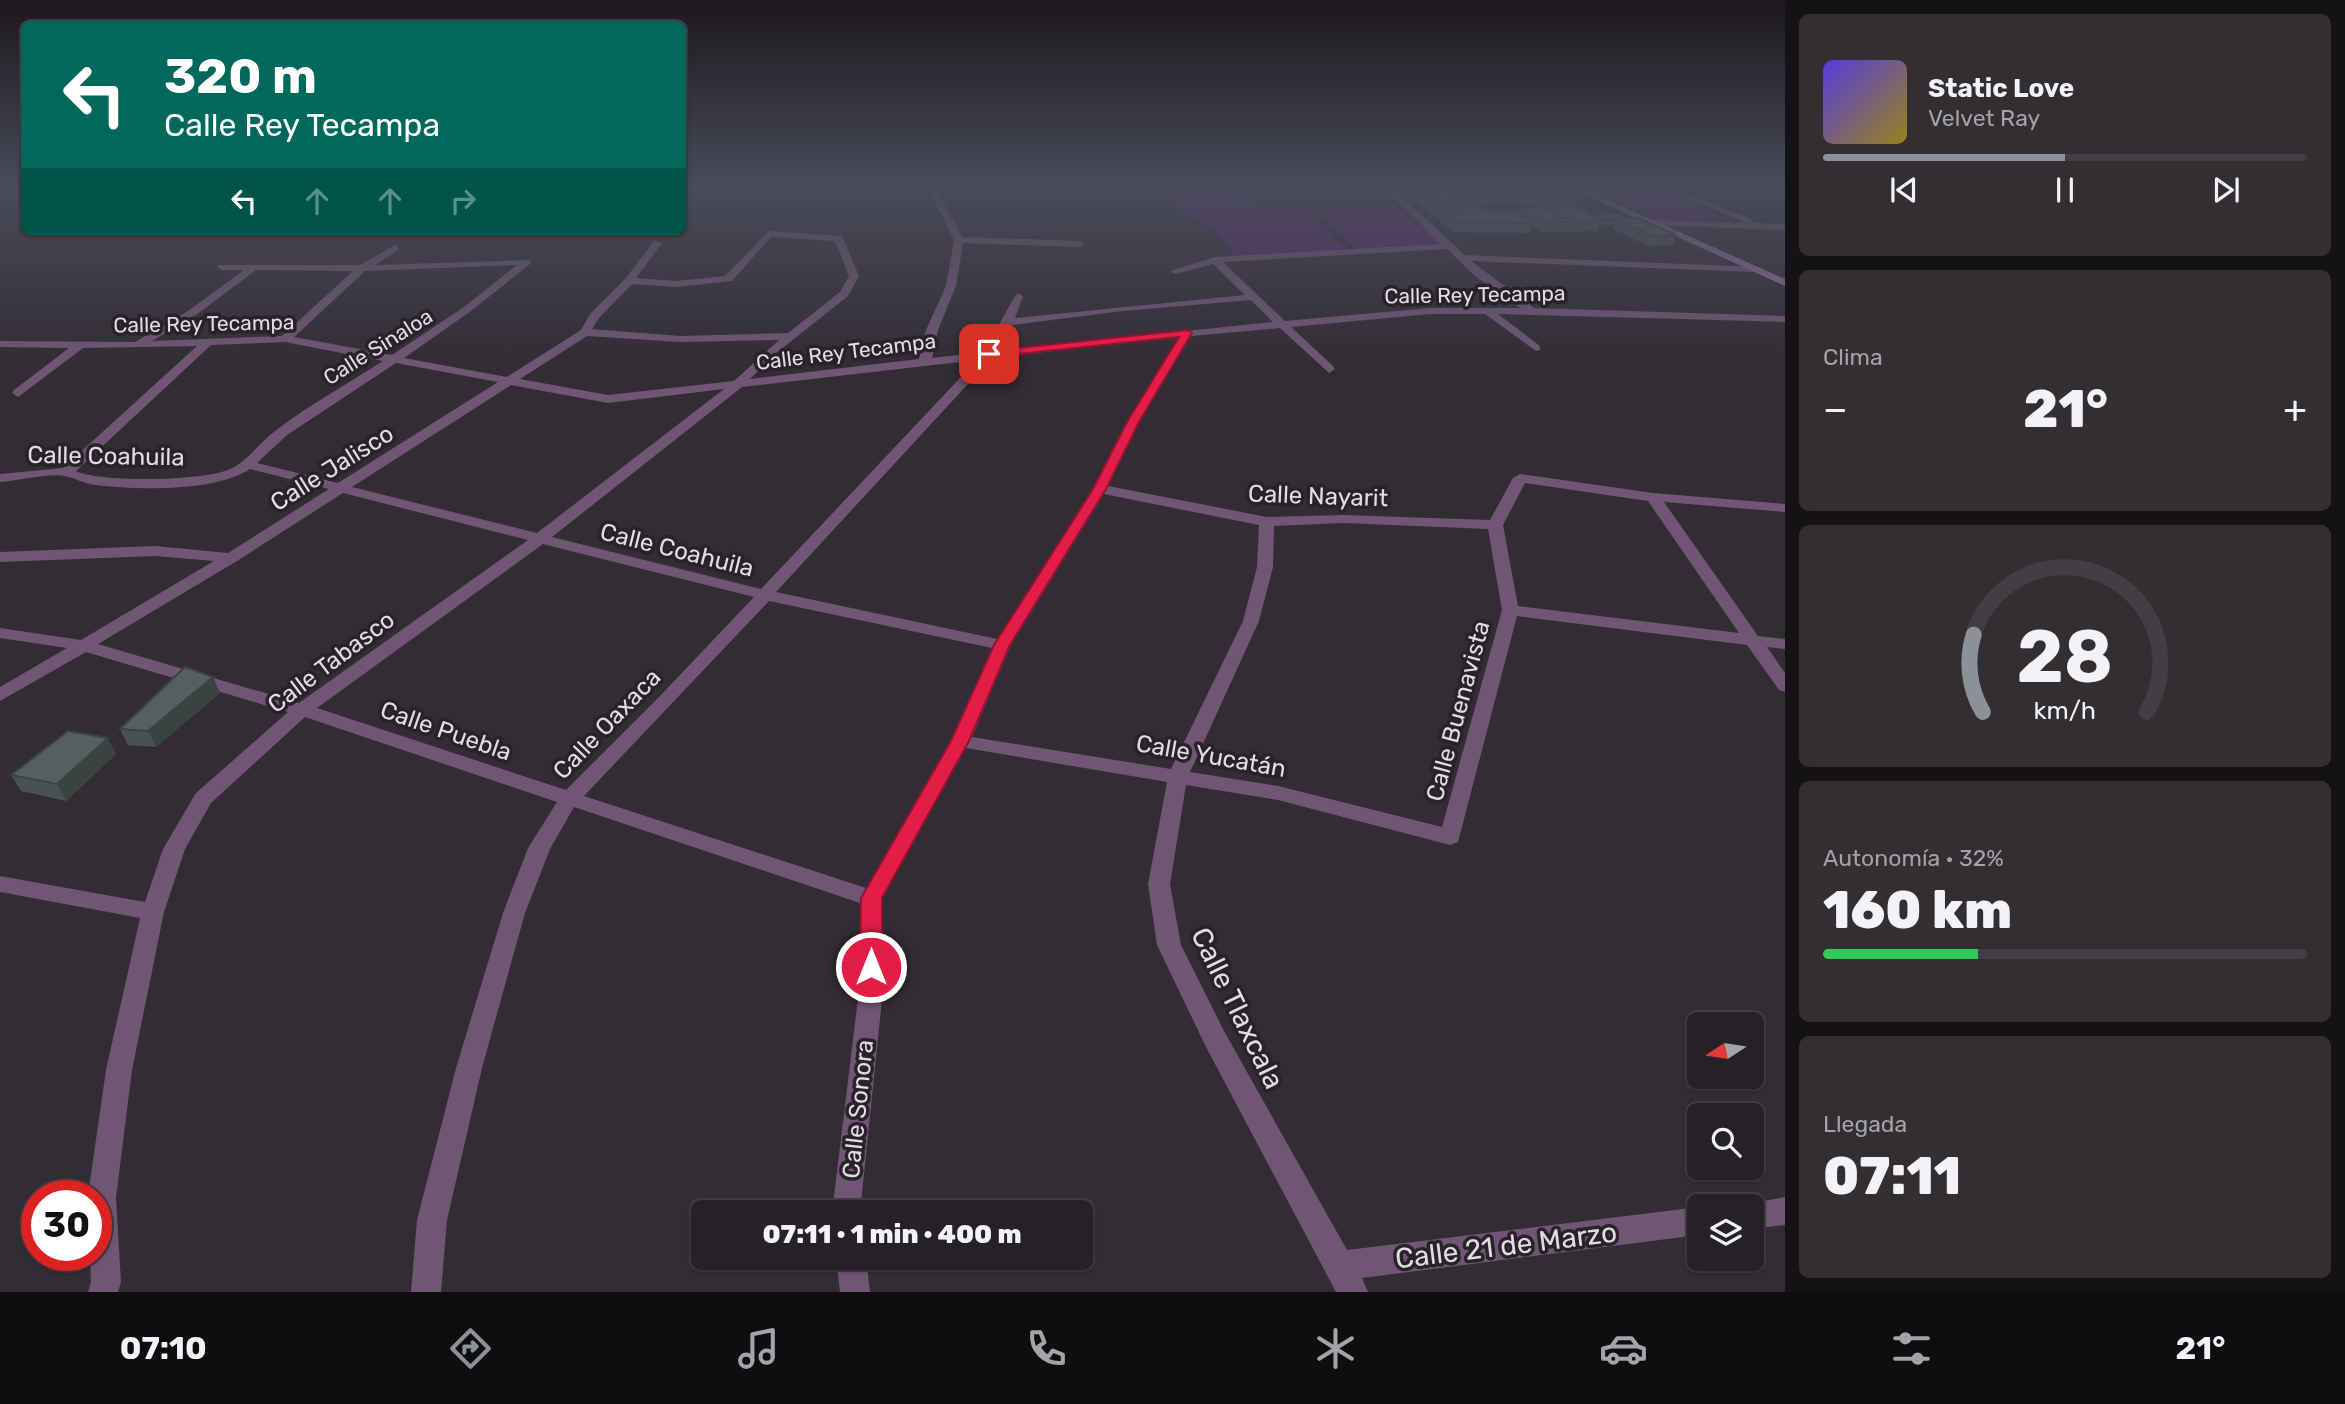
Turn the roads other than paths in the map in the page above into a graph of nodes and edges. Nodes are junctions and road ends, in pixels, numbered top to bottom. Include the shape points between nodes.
1 (655, 245) edge
2 (759, 245) edge
3 (842, 245) edge
4 (957, 245) edge
5 (1704, 245) edge
6 (1449, 246) joint
7 (395, 248) dead end
8 (1462, 258) junction
9 (1214, 260) junction
10 (222, 267) dead end
11 (253, 268) junction
12 (362, 268) junction
13 (1755, 268) junction
14 (1175, 271) dead end
15 (629, 281) junction
16 (1785, 283) edge
17 (1018, 296) dead end
18 (1254, 297) junction
19 (1486, 310) junction
20 (1531, 311) junction
21 (1785, 319) edge
22 (1009, 322) junction
23 (1284, 326) junction
24 (585, 331) junction
25 (1187, 333) junction
26 (792, 336) junction
27 (285, 339) junction
28 (210, 340) junction
29 (0, 344) edge
30 (80, 345) junction
31 (137, 345) junction
32 (1536, 348) dead end
33 (989, 354) junction
34 (398, 360) junction
35 (925, 361) junction
36 (1328, 369) dead end
37 (513, 380) junction
38 (737, 385) junction
39 (18, 393) dead end
40 (249, 465) junction
41 (67, 472) junction
42 (0, 478) edge
43 (343, 488) junction
44 (1100, 489) junction
45 (1653, 497) junction
46 (1785, 508) edge
47 (1267, 522) junction
48 (1495, 525) junction
49 (538, 540) junction
50 (0, 557) edge
51 (231, 558) junction
52 (766, 595) junction
53 (1510, 610) junction
54 (0, 632) edge
55 (1757, 642) junction
56 (1785, 644) edge
57 (82, 645) junction
58 (1002, 645) junction
59 (1785, 686) edge
60 (0, 695) edge
61 (302, 709) junction
62 (960, 741) junction
63 (1178, 775) junction
64 (568, 800) junction
65 (1450, 837) joint
66 (0, 884) edge
67 (871, 898) junction
68 (153, 912) junction
69 (847, 1200) edge
70 (1785, 1211) edge
71 (1764, 1214) edge
72 (1687, 1223) edge
73 (852, 1270) edge
74 (1347, 1279) edge
75 (103, 1292) edge
76 (426, 1292) edge
77 (855, 1292) edge

1 - 15 street, Calle Jalisco
2 - 15 street, Calle Tabasco via 728,279 676,284
3 - 26 street, Calle Tabasco via 854,282
4 - 35 street via 951,286 932,330
5 - 13 main road
6 - 8 street
6 - 9 street
7 - 12 street
8 - 13 street
8 - 20 street
9 - 14 street
9 - 18 street
10 - 11 street
11 - 12 street
11 - 31 street via 192,313
12 - 27 street
12 - 34 street, Calle Sinaloa via 527,262 459,319
13 - 16 main road
15 - 24 street, Calle Jalisco
17 - 22 street, Calle Oaxaca
18 - 22 street
18 - 23 street
19 - 20 street, Calle Rey Tecampa
19 - 23 street, Calle Rey Tecampa
19 - 32 street
20 - 21 street, Calle Rey Tecampa
22 - 33 street, Calle Oaxaca
23 - 25 street, Calle Rey Tecampa
23 - 36 street
24 - 26 street via 680,340
24 - 37 street, Calle Jalisco
25 - 33 street, Calle Rey Tecampa
25 - 44 street, Calle Sonora via 1133,422
26 - 38 street, Calle Tabasco
27 - 28 street, Calle Rey Tecampa
27 - 34 street, Calle Rey Tecampa
28 - 31 street, Calle Rey Tecampa
28 - 41 street
29 - 30 street, Calle Rey Tecampa
30 - 31 street, Calle Rey Tecampa
30 - 39 street
33 - 35 street, Calle Rey Tecampa
33 - 52 street, Calle Oaxaca
34 - 37 street, Calle Rey Tecampa
34 - 40 street, Calle Sinaloa via 278,434
35 - 38 street, Calle Rey Tecampa
37 - 38 street, Calle Rey Tecampa via 608,399
37 - 43 street, Calle Jalisco
38 - 49 street, Calle Tabasco
40 - 41 street, Calle Coahuila via 209,480 84,480
40 - 43 street, Calle Coahuila
41 - 42 street, Calle Coahuila
43 - 49 street, Calle Coahuila
43 - 51 street, Calle Jalisco
44 - 47 street, Calle Nayarit
44 - 58 street, Calle Sonora
45 - 46 street
45 - 48 street via 1520,478
45 - 55 street
47 - 48 street, Calle Nayarit via 1343,519
47 - 63 street, Calle Tlaxcala via 1265,567 1251,621
48 - 53 street, Calle Buenavista
49 - 52 street, Calle Coahuila
49 - 61 street, Calle Tabasco
50 - 51 street via 155,551
51 - 57 street, Calle Jalisco
52 - 58 street, Calle Coahuila
52 - 64 street, Calle Oaxaca
53 - 55 street
53 - 65 street, Calle Buenavista
54 - 57 street, Calle Puebla
55 - 56 street
55 - 59 street
57 - 60 street, Calle Jalisco
57 - 61 street, Calle Puebla
58 - 62 street, Calle Sonora
61 - 64 street, Calle Puebla
61 - 68 street, Calle Tabasco via 203,798 174,849
62 - 63 street, Calle Yucatán
62 - 67 street, Calle Sonora
63 - 65 street, Calle Yucatán via 1278,793
63 - 74 street, Calle Tlaxcala via 1159,884 1169,945 1214,1039
64 - 67 street, Calle Puebla
64 - 76 street, Calle Oaxaca via 539,848 506,939 432,1220
66 - 68 street
67 - 69 street, Calle Sonora via 871,990
68 - 75 street, Calle Tabasco via 119,1070 102,1198
70 - 71 street
72 - 74 street, Calle 21 de Marzo
73 - 77 street

